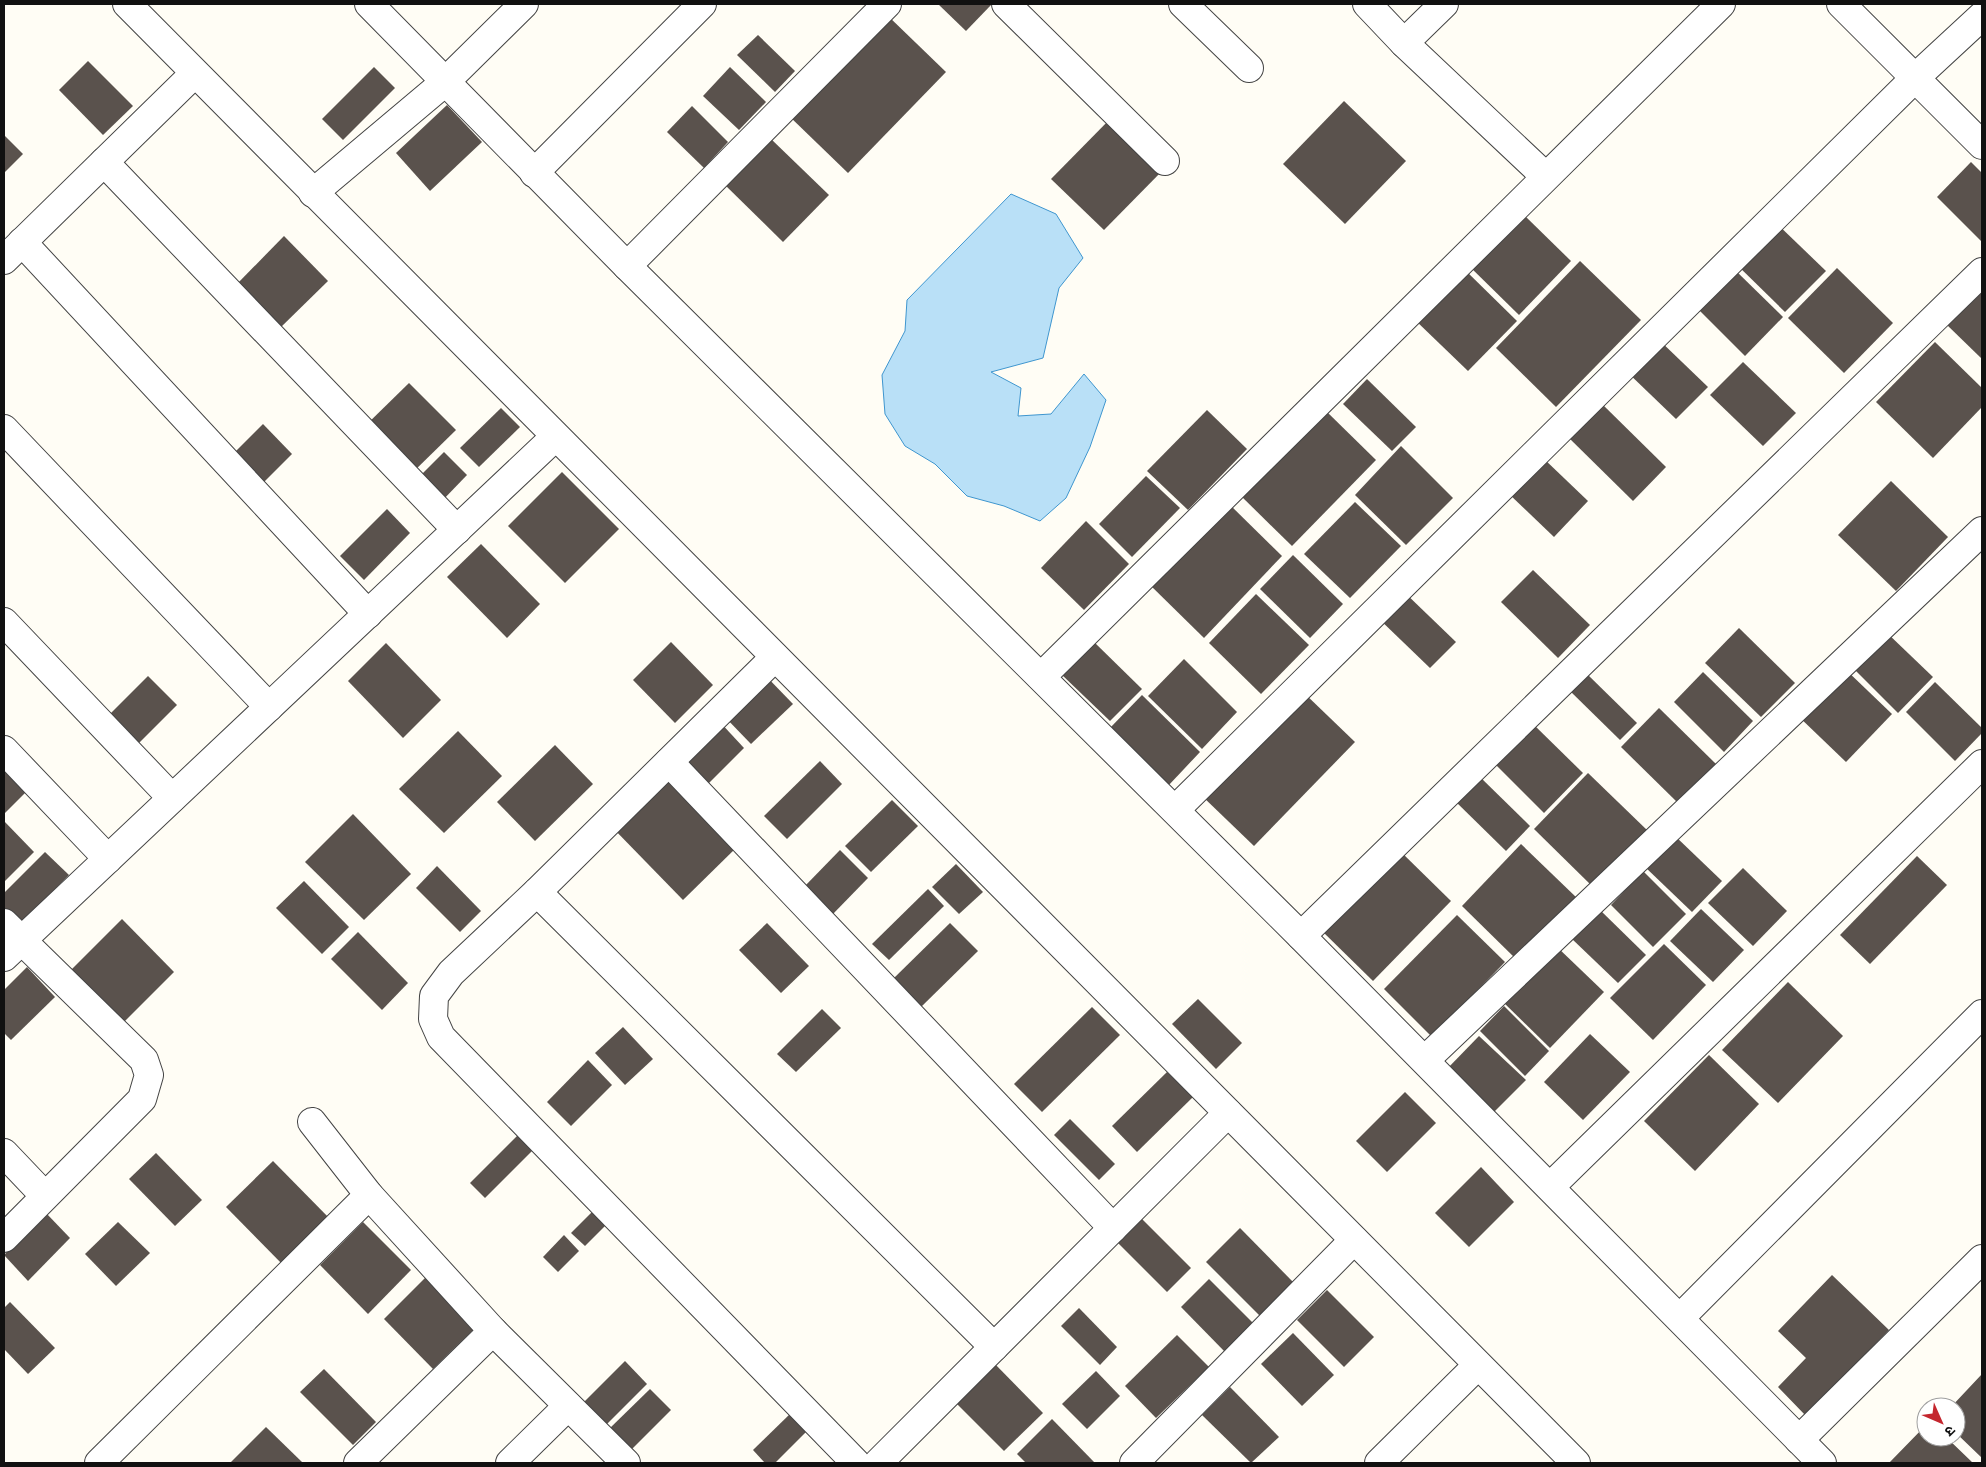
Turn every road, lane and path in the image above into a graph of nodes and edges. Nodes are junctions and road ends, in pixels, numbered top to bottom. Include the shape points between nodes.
1 (127, 4) edge
2 (524, 4) edge
3 (702, 4) edge
4 (887, 4) edge
5 (1006, 4) edge
6 (1183, 4) edge
7 (1367, 4) edge
8 (1444, 4) edge
9 (1721, 4) edge
10 (1841, 4) edge
11 (376, 6) edge
12 (1982, 16) edge
13 (1404, 44) junction
14 (1249, 68) dead end
15 (194, 74) junction
16 (1915, 78) junction
17 (445, 82) junction
18 (1982, 144) edge
19 (1165, 161) dead end
20 (104, 162) junction
21 (534, 173) junction
22 (1545, 176) junction
23 (313, 193) junction
24 (13, 251) edge
25 (627, 266) junction
26 (1982, 272) edge
27 (4, 429) edge
28 (555, 437) junction
29 (457, 530) junction
30 (1982, 531) edge
31 (368, 614) junction
32 (4, 622) edge
33 (775, 657) junction
34 (1041, 677) junction
35 (268, 707) junction
36 (4, 750) edge
37 (669, 762) junction
38 (1982, 764) edge
39 (172, 798) junction
40 (1174, 810) junction
41 (108, 859) junction
42 (537, 892) junction
43 (1301, 936) junction
44 (10, 940) edge
45 (1982, 1014) edge
46 (1425, 1060) junction
47 (1228, 1113) junction
48 (312, 1122) dead end
49 (4, 1153) edge
50 (1550, 1188) junction
51 (44, 1195) junction
52 (369, 1195) junction
53 (1113, 1228) junction
54 (4, 1238) edge
55 (1354, 1240) junction
56 (1982, 1259) edge
57 (1680, 1318) junction
58 (493, 1331) junction
59 (994, 1347) junction
60 (1478, 1365) junction
61 (568, 1406) junction
62 (1799, 1440) junction
63 (99, 1463) edge
64 (358, 1463) edge
65 (510, 1463) edge
66 (626, 1463) edge
67 (856, 1463) edge
68 (878, 1463) edge
69 (1134, 1463) edge
70 (1379, 1463) edge
71 (1576, 1463) edge
72 (1822, 1463) edge

1 - 15 street
2 - 17 street
3 - 21 street
4 - 25 street
5 - 19 street
6 - 14 street
7 - 13 street
8 - 13 street
9 - 22 street
10 - 16 street
11 - 17 street
12 - 16 street
13 - 22 street
15 - 20 street
15 - 23 street
16 - 18 street
16 - 40 street
17 - 21 street
17 - 23 street
20 - 24 street
20 - 29 street
21 - 25 street
22 - 34 street
23 - 28 street
24 - 31 street
25 - 34 street
26 - 43 street
27 - 35 street
28 - 29 street
28 - 33 street
29 - 31 street
30 - 46 street
31 - 35 street
32 - 39 street
33 - 37 street
33 - 47 street
34 - 40 street
35 - 39 street
36 - 41 street
37 - 42 street
37 - 53 street
38 - 50 street
39 - 41 street
40 - 43 street
41 - 44 street
42 - 59 street
42 - 67 street via 451,972 434,996 433,1019 441,1037
43 - 46 street
44 - 51 street via 144,1060 149,1076 142,1099
45 - 57 street
46 - 50 street
47 - 53 street
47 - 55 street
48 - 52 street
49 - 51 street
50 - 57 street
51 - 54 street
52 - 58 street
52 - 63 street
53 - 59 street
55 - 60 street
55 - 69 street
56 - 62 street
57 - 62 street
58 - 61 street
58 - 64 street
59 - 68 street
60 - 70 street
60 - 71 street
61 - 65 street
61 - 66 street
62 - 72 street

